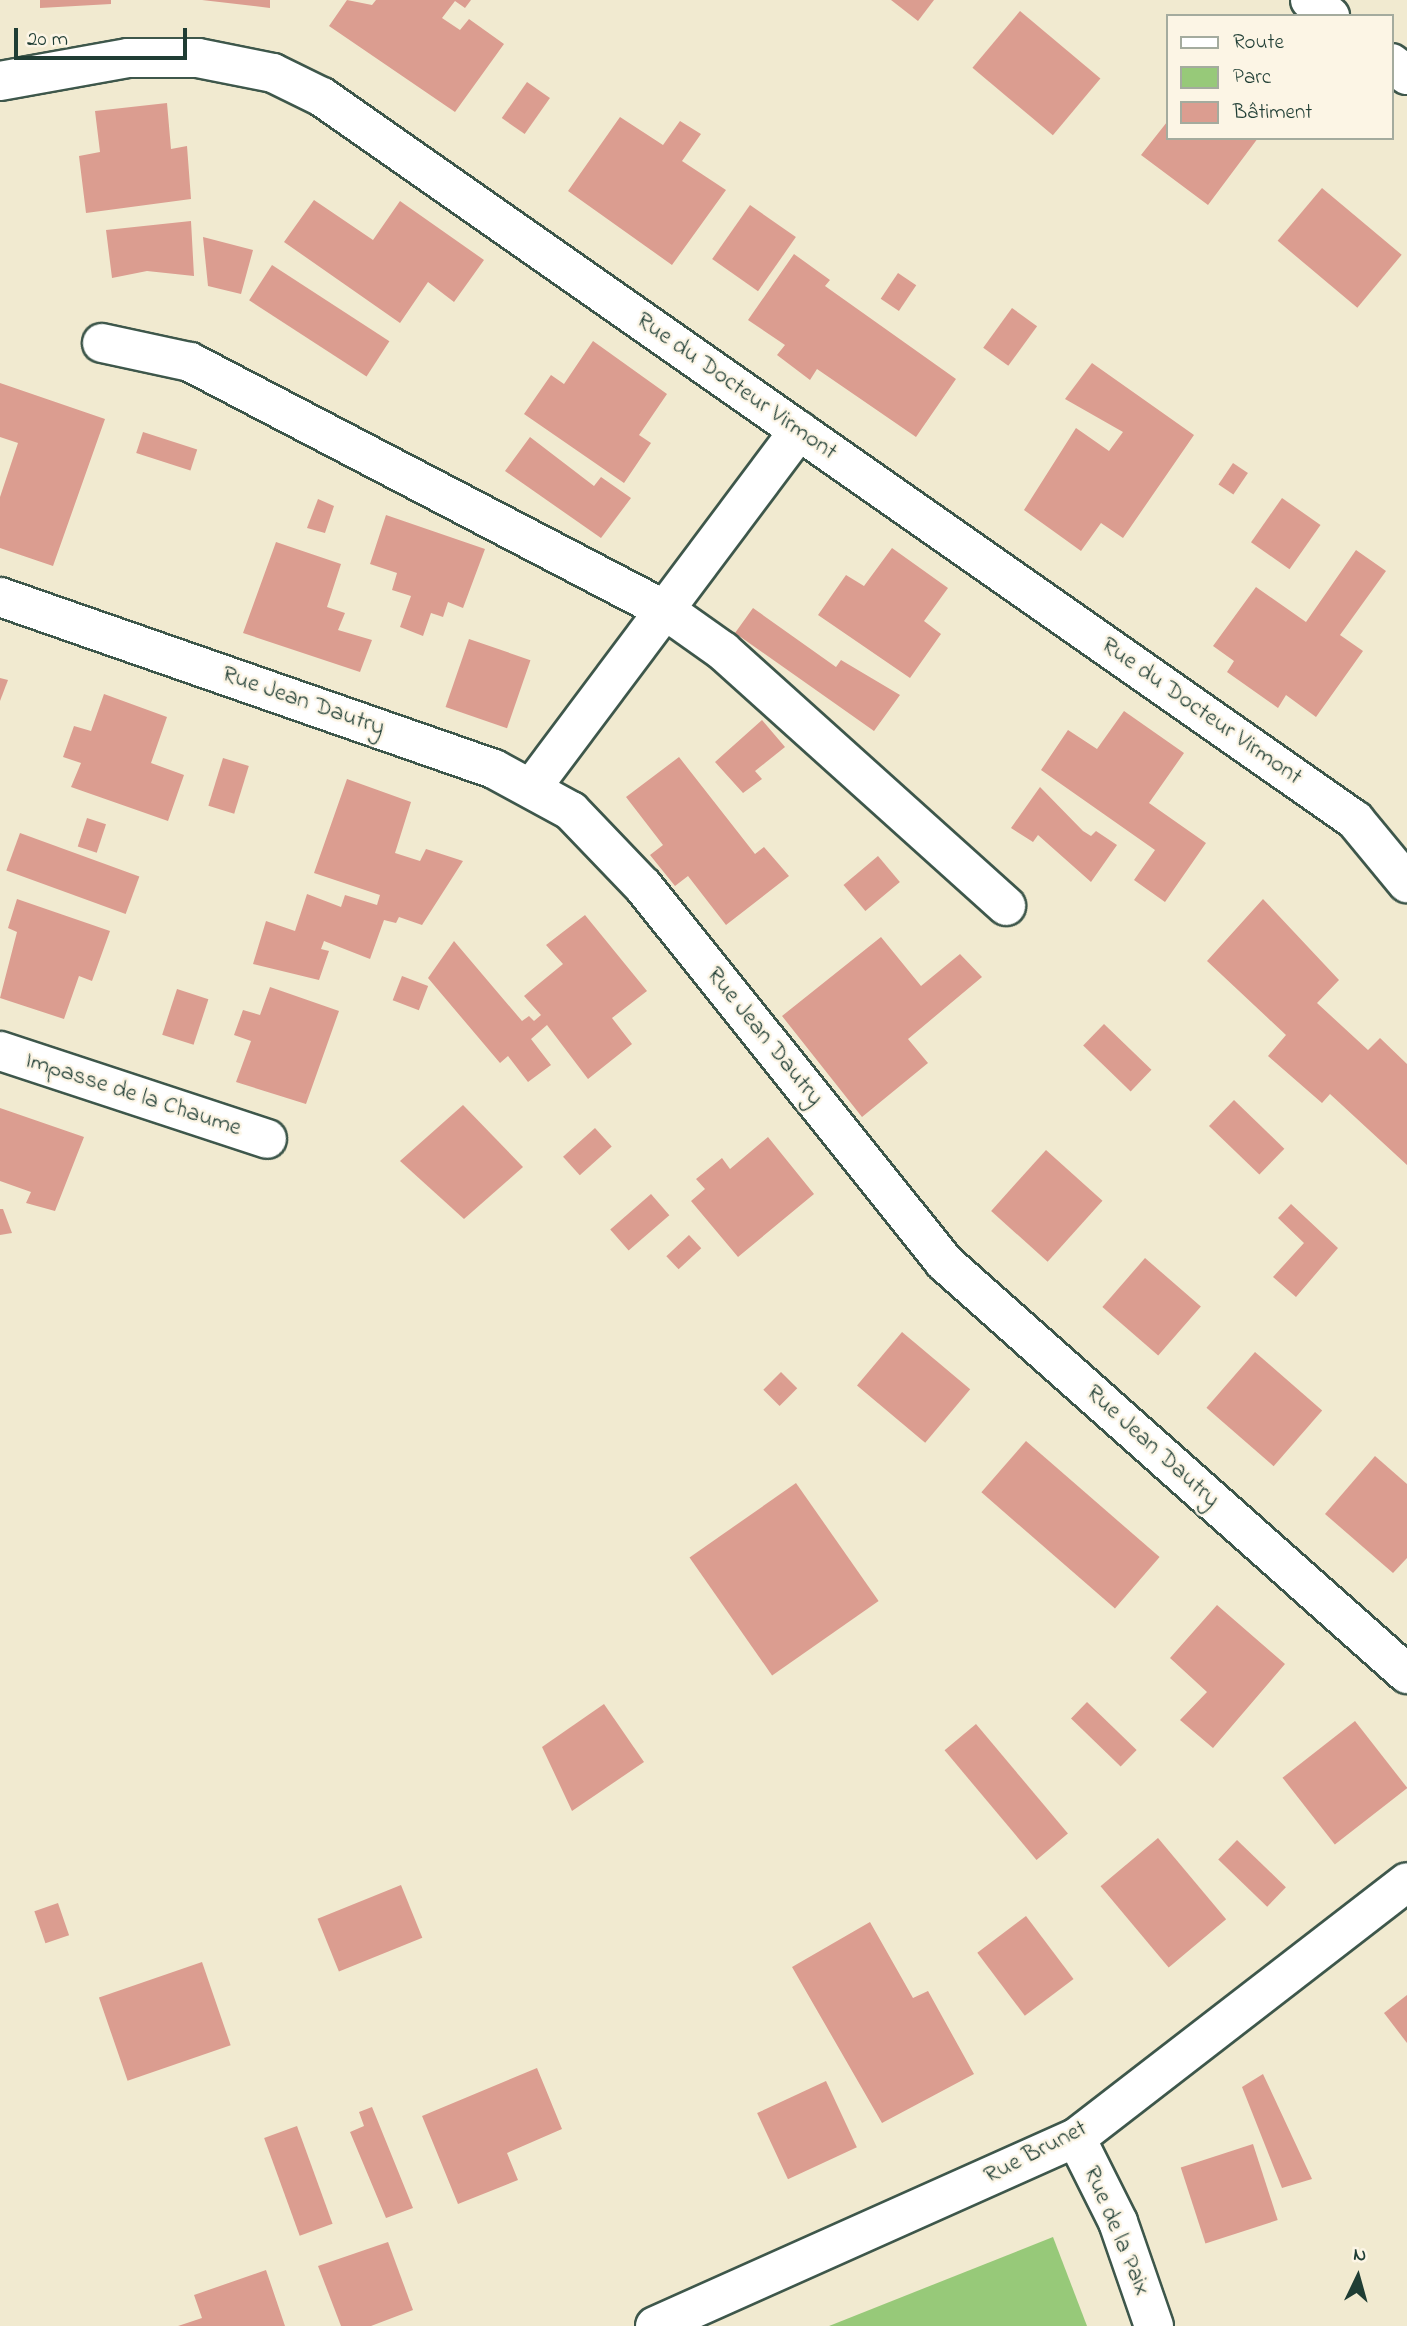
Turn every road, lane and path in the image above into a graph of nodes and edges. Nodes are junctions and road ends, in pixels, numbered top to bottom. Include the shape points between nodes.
1 (1310, 0) edge
2 (1328, 14) edge
3 (0, 81) edge
4 (102, 343) dead end
5 (799, 431) junction
6 (0, 597) edge
7 (665, 610) junction
8 (533, 786) junction
9 (1407, 883) edge
10 (1006, 906) dead end
11 (0, 1051) edge
12 (267, 1139) dead end
13 (1407, 1674) edge
14 (1407, 1882) edge
15 (1076, 2138) junction
16 (655, 2326) edge
17 (1154, 2326) edge

1 - 2 street
3 - 5 street, Rue du Docteur Virmont via 128,58 198,58 273,73 322,97
4 - 7 street via 190,362
5 - 7 street
5 - 9 street, Rue du Docteur Virmont via 1355,820
6 - 8 street, Rue Jean Dautry
7 - 8 street
7 - 10 street via 723,651
8 - 13 street, Rue Jean Dautry via 571,811 643,886 944,1262
11 - 12 street, Impasse de la Chaume
14 - 15 street, Rue Brunet
15 - 16 street, Rue Brunet
15 - 17 street, Rue de la Paix via 1118,2222

